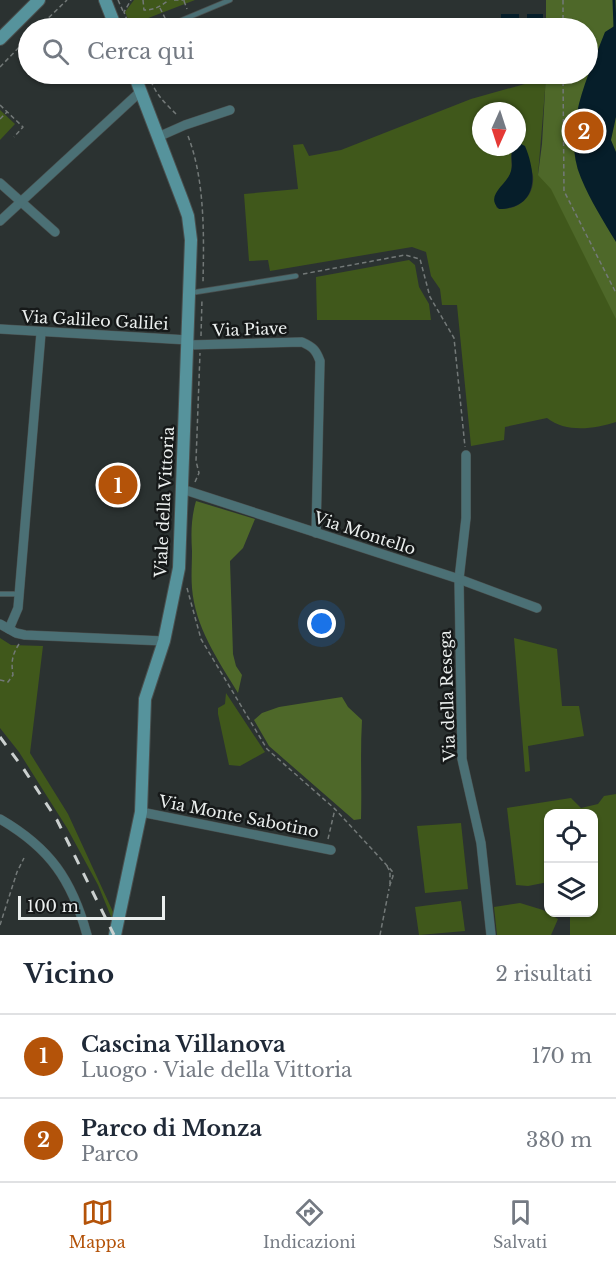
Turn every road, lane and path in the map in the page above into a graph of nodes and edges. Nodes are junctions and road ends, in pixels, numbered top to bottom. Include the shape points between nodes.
1 (39, 0) edge
2 (67, 0) edge
3 (105, 0) edge
4 (118, 0) edge
5 (131, 0) edge
6 (143, 0) edge
7 (169, 0) edge
8 (174, 0) edge
9 (185, 0) edge
10 (230, 0) edge
11 (563, 0) edge
12 (160, 7) junction
13 (124, 12) junction
14 (21, 18) edge
15 (48, 18) edge
16 (112, 18) edge
17 (126, 18) edge
18 (163, 18) edge
19 (189, 18) edge
20 (563, 18) edge
21 (18, 21) edge
22 (0, 39) edge
23 (18, 48) edge
24 (0, 67) edge
25 (138, 84) edge
26 (152, 84) edge
27 (563, 84) edge
28 (141, 92) junction
29 (0, 105) edge
30 (230, 110) dead end
31 (7, 112) junction
32 (0, 119) edge
33 (184, 125) junction
34 (14, 137) dead end
35 (158, 137) junction
36 (0, 183) edge
37 (21, 202) junction
38 (0, 221) edge
39 (55, 232) dead end
40 (296, 276) joint
41 (202, 290) junction
42 (190, 293) junction
43 (616, 293) edge
44 (0, 329) edge
45 (41, 333) junction
46 (192, 343) junction
47 (466, 455) joint
48 (187, 491) junction
49 (316, 533) junction
50 (459, 579) junction
51 (186, 585) dead end
52 (0, 594) edge
53 (20, 594) junction
54 (537, 608) dead end
55 (4, 627) edge
56 (25, 635) junction
57 (165, 641) junction
58 (0, 680) edge
59 (334, 809) junction
60 (141, 812) junction
61 (0, 819) edge
62 (328, 849) joint
63 (24, 858) dead end
64 (0, 925) edge
65 (87, 935) edge
66 (115, 935) edge
67 (380, 935) edge
68 (491, 935) edge

1 - 14 street
2 - 15 path
3 - 16 street
4 - 13 path
5 - 13 path
6 - 12 path via 144,10
7 - 12 path
8 - 9 path
10 - 19 lane
11 - 20 path
12 - 18 path
13 - 17 path
21 - 22 street
23 - 24 path
25 - 28 street, Viale della Vittoria
26 - 33 path via 163,104
27 - 43 path via 564,190
28 - 35 street, Viale della Vittoria
28 - 37 street
29 - 31 path
30 - 33 street
31 - 32 path
31 - 34 path via 23,127
33 - 35 street
33 - 41 path via 199,175 204,240
35 - 42 street, Viale della Vittoria via 188,216
36 - 37 street
37 - 38 street
37 - 39 street
40 - 41 lane
40 - 47 path via 405,255 420,259 430,297 454,338
41 - 42 lane
41 - 46 path
42 - 46 street, Viale della Vittoria
44 - 45 street, Via Galileo Galilei
45 - 46 street, Via Galileo Galilei
45 - 53 street
46 - 48 street, Viale della Vittoria
46 - 48 path via 199,472
46 - 49 street, Via Piave via 302,342 313,347 320,361
47 - 50 street, Via della Resega via 466,518
48 - 49 street, Via Montello
48 - 57 street, Viale della Vittoria via 179,568
49 - 50 street, Via Montello
50 - 54 street, Via Montello
50 - 68 street, Via della Resega via 462,759 481,843
51 - 59 path via 201,639 267,748
52 - 53 lane
53 - 55 street via 16,616
55 - 56 street
56 - 57 street
56 - 58 path via 13,653 13,675 8,682
57 - 60 street, Viale della Vittoria via 145,699
59 - 62 path
59 - 67 path via 392,871
60 - 62 street, Via Monte Sabotino
60 - 66 street, Viale della Vittoria
61 - 65 street via 35,843 54,863 73,896
63 - 64 path

